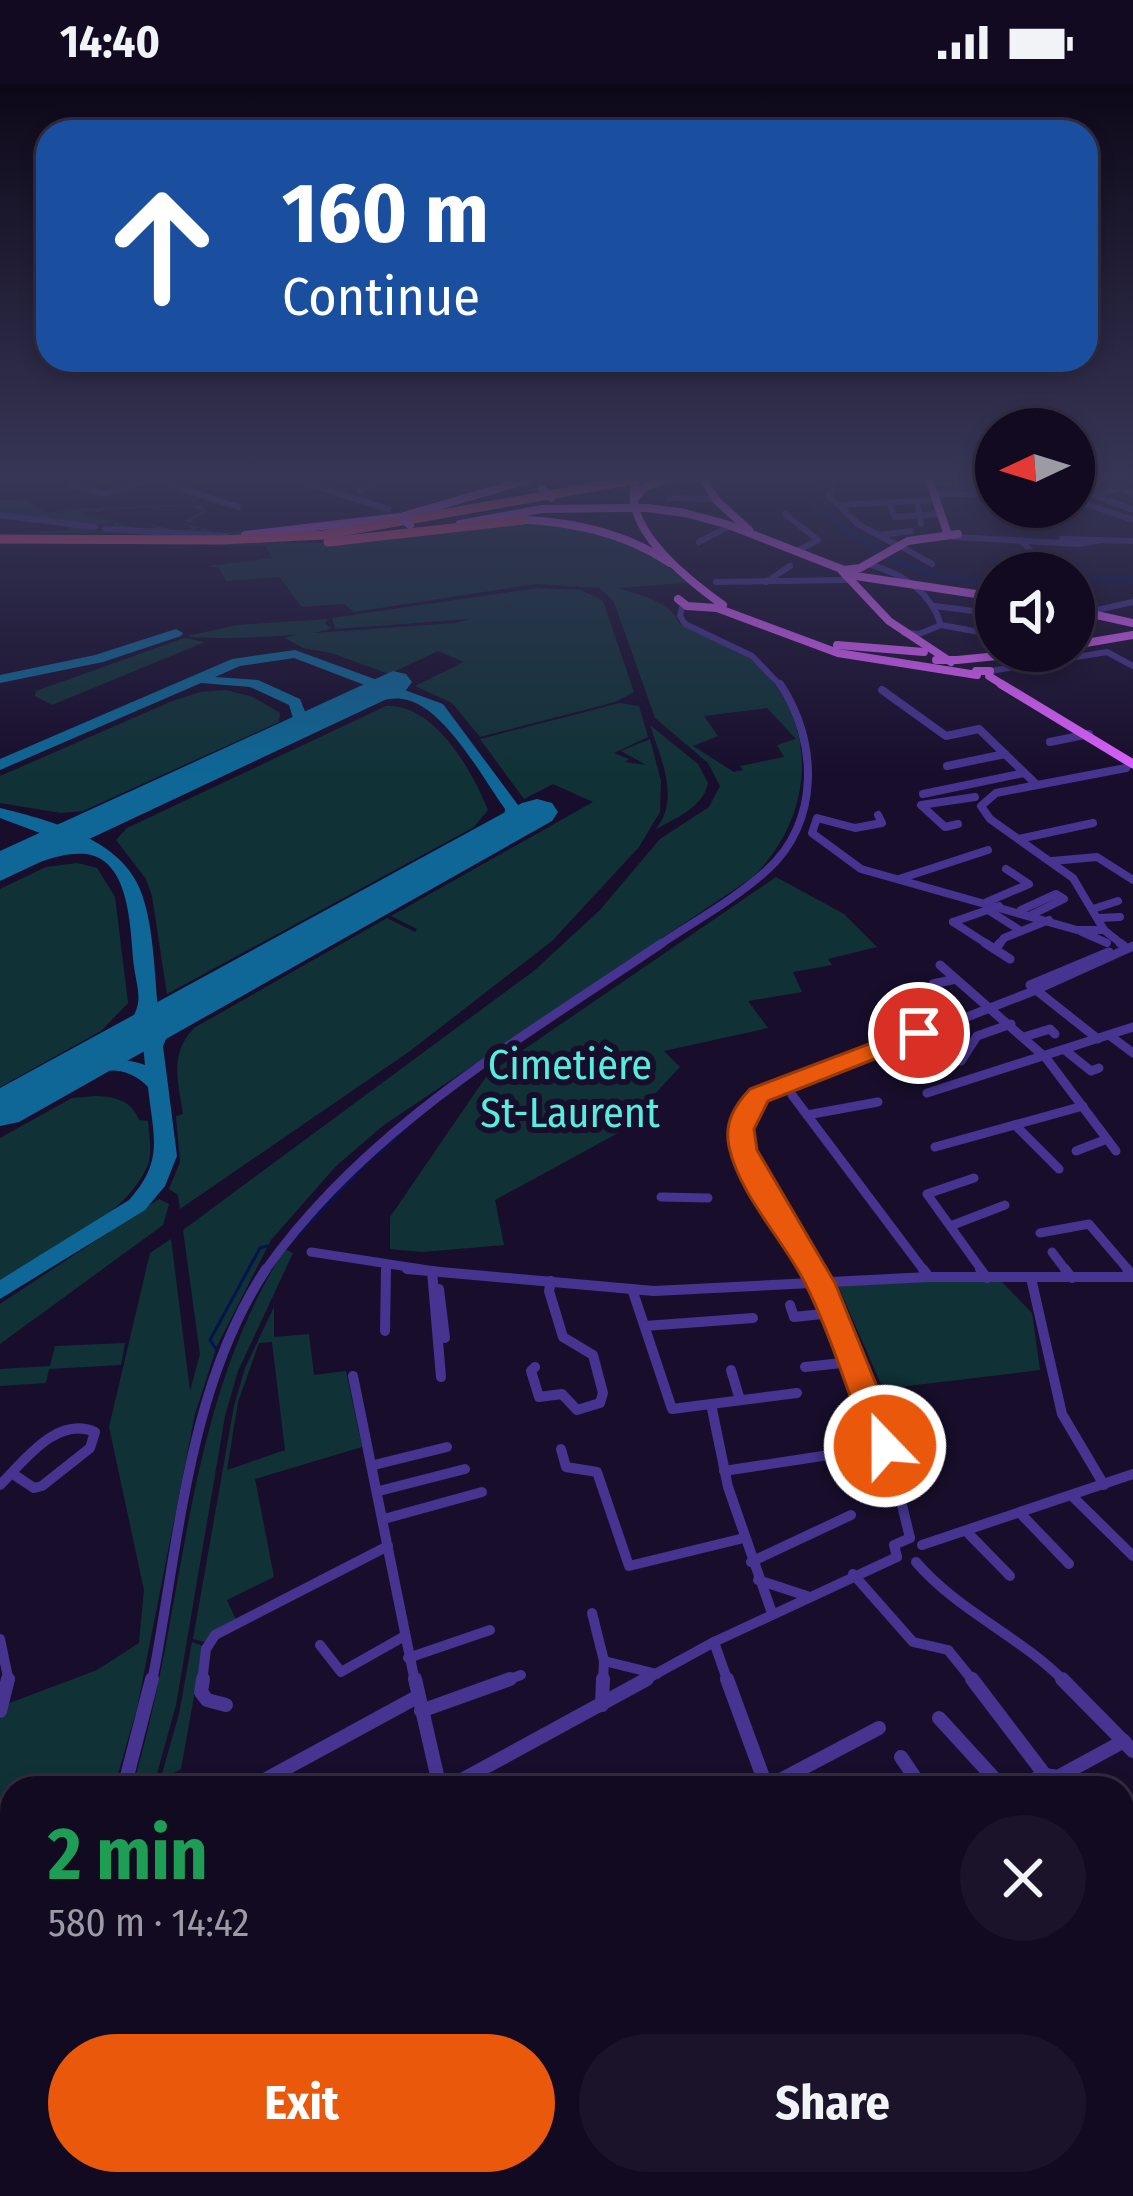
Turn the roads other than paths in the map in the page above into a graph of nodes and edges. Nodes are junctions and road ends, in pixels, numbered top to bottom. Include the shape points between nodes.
1 (687, 578) edge
2 (694, 578) edge
3 (773, 578) edge
4 (812, 578) edge
5 (852, 578) edge
6 (874, 578) edge
7 (899, 578) edge
8 (716, 582) dead end
9 (766, 582) junction
10 (911, 583) junction
11 (691, 592) junction
12 (703, 593) junction
13 (975, 594) edge
14 (1133, 602) edge
15 (682, 604) junction
16 (706, 605) junction
17 (935, 606) junction
18 (1095, 610) edge
19 (975, 611) edge
20 (1095, 614) edge
21 (1133, 624) edge
22 (941, 625) junction
23 (769, 628) junction
24 (975, 631) edge
25 (709, 634) junction
26 (1133, 638) edge
27 (914, 643) junction
28 (1095, 643) edge
29 (936, 657) junction
30 (975, 658) edge
31 (1133, 667) edge
32 (976, 673) junction
33 (989, 674) junction
34 (882, 690) dead end
35 (1089, 734) junction
36 (1050, 742) dead end
37 (1005, 754) junction
38 (1131, 767) edge
39 (1024, 773) junction
40 (1037, 785) junction
41 (962, 786) junction
42 (1024, 788) junction
43 (923, 794) dead end
44 (979, 798) junction
45 (878, 815) dead end
46 (1093, 823) dead end
47 (958, 824) dead end
48 (1000, 825) junction
49 (1019, 839) junction
50 (988, 850) dead end
51 (1052, 861) junction
52 (1006, 869) dead end
53 (1128, 871) edge
54 (899, 878) junction
55 (1133, 880) edge
56 (1118, 901) dead end
57 (987, 906) junction
58 (1019, 911) junction
59 (1095, 914) junction
60 (1031, 915) junction
61 (1120, 917) dead end
62 (1048, 920) junction
63 (1077, 930) junction
64 (1104, 930) junction
65 (1021, 931) junction
66 (995, 949) junction
67 (1129, 950) edge
68 (1010, 958) dead end
69 (940, 965) dead end
70 (1075, 970) junction
71 (956, 979) junction
72 (934, 984) dead end
73 (1034, 988) junction
74 (992, 1006) junction
75 (1011, 1024) junction
76 (1133, 1027) edge
77 (1055, 1034) dead end
78 (1109, 1035) junction
79 (1024, 1037) junction
80 (1098, 1040) junction
81 (931, 1044) dead end
82 (1066, 1051) junction
83 (1132, 1056) edge
84 (1046, 1058) junction
85 (1099, 1068) dead end
86 (927, 1093) dead end
87 (792, 1095) dead end
88 (878, 1102) dead end
89 (1083, 1106) junction
90 (807, 1115) junction
91 (1015, 1125) junction
92 (1107, 1139) junction
93 (935, 1147) dead end
94 (1115, 1150) dead end
95 (1076, 1151) dead end
96 (1059, 1169) dead end
97 (974, 1178) dead end
98 (662, 1197) dead end
99 (708, 1198) dead end
100 (1005, 1205) dead end
101 (959, 1226) junction
102 (1040, 1233) dead end
103 (311, 1252) dead end
104 (1052, 1252) dead end
105 (386, 1267) junction
106 (435, 1271) junction
107 (1133, 1276) edge
108 (929, 1277) junction
109 (986, 1278) junction
110 (1072, 1278) junction
111 (1031, 1279) junction
112 (551, 1282) junction
113 (820, 1283) junction
114 (632, 1289) junction
115 (832, 1313) junction
116 (794, 1316) dead end
117 (753, 1318) dead end
118 (645, 1326) junction
119 (385, 1331) dead end
120 (445, 1338) dead end
121 (851, 1362) junction
122 (535, 1367) dead end
123 (806, 1367) dead end
124 (731, 1370) dead end
125 (352, 1376) dead end
126 (441, 1377) dead end
127 (797, 1393) dead end
128 (740, 1400) junction
129 (711, 1404) junction
130 (447, 1448) dead end
131 (868, 1449) dead end
132 (561, 1450) dead end
133 (374, 1466) junction
134 (465, 1469) dead end
135 (724, 1471) junction
136 (13, 1474) junction
137 (1133, 1474) edge
138 (0, 1485) edge
139 (1104, 1485) junction
140 (379, 1491) junction
141 (482, 1492) dead end
142 (1073, 1497) junction
143 (851, 1514) dead end
144 (1021, 1514) junction
145 (383, 1519) junction
146 (966, 1532) junction
147 (744, 1538) junction
148 (916, 1541) junction
149 (388, 1546) junction
150 (1133, 1556) edge
151 (897, 1557) junction
152 (751, 1562) junction
153 (916, 1562) junction
154 (1069, 1564) dead end
155 (854, 1574) junction
156 (1010, 1576) dead end
157 (758, 1580) junction
158 (807, 1596) junction
159 (592, 1613) dead end
160 (772, 1613) junction
161 (490, 1630) dead end
162 (404, 1637) junction
163 (0, 1640) edge
164 (714, 1642) junction
165 (320, 1645) dead end
166 (408, 1658) junction
167 (604, 1661) junction
168 (658, 1674) junction
169 (521, 1675) dead end
170 (419, 1704) junction
171 (226, 1705) dead end
172 (602, 1705) junction
173 (0, 1711) edge
174 (939, 1718) dead end
175 (879, 1728) dead end
176 (1129, 1746) edge
177 (902, 1757) dead end
178 (1045, 1775) joint
179 (127, 1776) edge
180 (274, 1776) edge
181 (442, 1776) edge
182 (469, 1776) edge
183 (763, 1776) edge
184 (788, 1776) edge
185 (914, 1776) edge
186 (992, 1776) edge
187 (1052, 1776) edge
188 (1060, 1776) edge

1 - 11 main road
2 - 12 main road
3 - 9 street
4 - 9 street
5 - 27 main road
6 - 10 main road
7 - 10 street
8 - 9 street
10 - 13 main road
10 - 17 street
11 - 12 main road
11 - 15 main road via 679,597
12 - 16 main road
14 - 18 street
15 - 16 main road
15 - 25 street via 682,621
16 - 23 main road
16 - 25 street via 686,619
17 - 19 street
17 - 22 street
20 - 21 main road
22 - 24 street
22 - 27 street
23 - 27 main road via 823,642
23 - 29 main road via 820,645
23 - 32 main road via 875,661
25 - 179 street via 766,668 810,742 810,776 790,844 768,870 400,1121 332,1183 282,1244 212,1386
26 - 28 main road
27 - 29 main road
29 - 30 main road, bridge
29 - 32 main road
31 - 33 street via 1107,652
32 - 33 main road
33 - 35 main road
34 - 37 street via 946,736 979,729
35 - 36 street
35 - 38 main road
37 - 39 street
37 - 41 street via 945,767
38 - 40 street
39 - 40 street
39 - 41 street
40 - 42 street
41 - 43 street
41 - 44 street
42 - 44 street
42 - 48 street via 992,802
44 - 47 street via 921,806 945,827
44 - 48 street via 983,813
45 - 54 street via 882,823 855,828 817,818 812,833 860,869
46 - 49 street
48 - 49 street
49 - 51 street
50 - 54 street
51 - 53 street via 1097,857
51 - 59 street
52 - 57 street via 1029,884
53 - 55 street
54 - 57 street
56 - 59 street
57 - 58 street
57 - 65 street
57 - 66 street via 953,922
58 - 60 street
58 - 60 street via 1055,894 1064,899
59 - 61 street
59 - 64 street
60 - 62 street
62 - 63 street
62 - 65 street
63 - 64 street
63 - 70 street via 1108,947
64 - 67 street
65 - 66 street
66 - 68 street
67 - 70 street
69 - 71 street
70 - 73 street
71 - 72 street
71 - 74 street
73 - 74 street
73 - 80 street
74 - 75 street
74 - 113 street via 821,1069 759,1095 748,1108 740,1136 758,1182
75 - 79 street
75 - 81 street via 977,1036 962,1060
76 - 78 street
77 - 79 street
78 - 80 street
78 - 83 street
79 - 84 street
80 - 82 street
82 - 84 street
82 - 85 street via 1091,1071
84 - 86 street
84 - 89 street
87 - 90 street
88 - 90 street
89 - 91 street
89 - 92 street
90 - 108 street
91 - 93 street
91 - 96 street
92 - 94 street
92 - 95 street
97 - 101 street via 927,1194
98 - 99 street
100 - 101 street
101 - 109 street
102 - 107 street via 1088,1224
103 - 105 street
104 - 110 street
105 - 106 street
105 - 119 street
106 - 112 street
106 - 120 street
106 - 126 street
107 - 110 street
108 - 109 street
108 - 113 street
109 - 111 street
110 - 111 street
111 - 139 street via 1062,1414
112 - 114 street
112 - 122 street via 562,1337 592,1355 604,1393 592,1408 577,1410 562,1394 539,1397
113 - 114 street
113 - 115 street
114 - 118 street
115 - 116 street
115 - 121 street
117 - 118 street
118 - 129 street via 673,1408
121 - 123 street
121 - 148 street
124 - 128 street
125 - 133 street
127 - 128 street
128 - 129 street
129 - 135 street
130 - 133 street
131 - 135 street
132 - 147 street via 566,1467 597,1472 629,1566
133 - 140 street
134 - 140 street
135 - 147 street
136 - 136 street via 64,1429 94,1432 90,1448 42,1486
136 - 138 street
137 - 139 street
139 - 142 street
140 - 145 street
141 - 145 street
142 - 144 street
142 - 150 street
143 - 152 street
144 - 146 street
144 - 154 street
145 - 149 street
146 - 148 street
146 - 156 street
147 - 152 street
148 - 151 street via 894,1545
148 - 153 street via 924,1555
149 - 162 street
149 - 171 street via 214,1635 201,1692
151 - 153 street
151 - 155 street
152 - 157 street
153 - 176 street via 935,1585 1047,1664
155 - 158 street
155 - 178 street via 913,1642 948,1650
157 - 158 street
157 - 160 street
158 - 160 street
159 - 167 street
160 - 164 street
161 - 166 street
162 - 165 street via 341,1672
162 - 166 street
163 - 173 street via 9,1682
164 - 168 street
164 - 183 street
166 - 170 street
167 - 168 street
167 - 172 street
168 - 172 street
169 - 170 street
170 - 180 street
170 - 181 street
172 - 182 street
174 - 186 street
175 - 184 street
176 - 188 street
177 - 185 street
178 - 187 street

